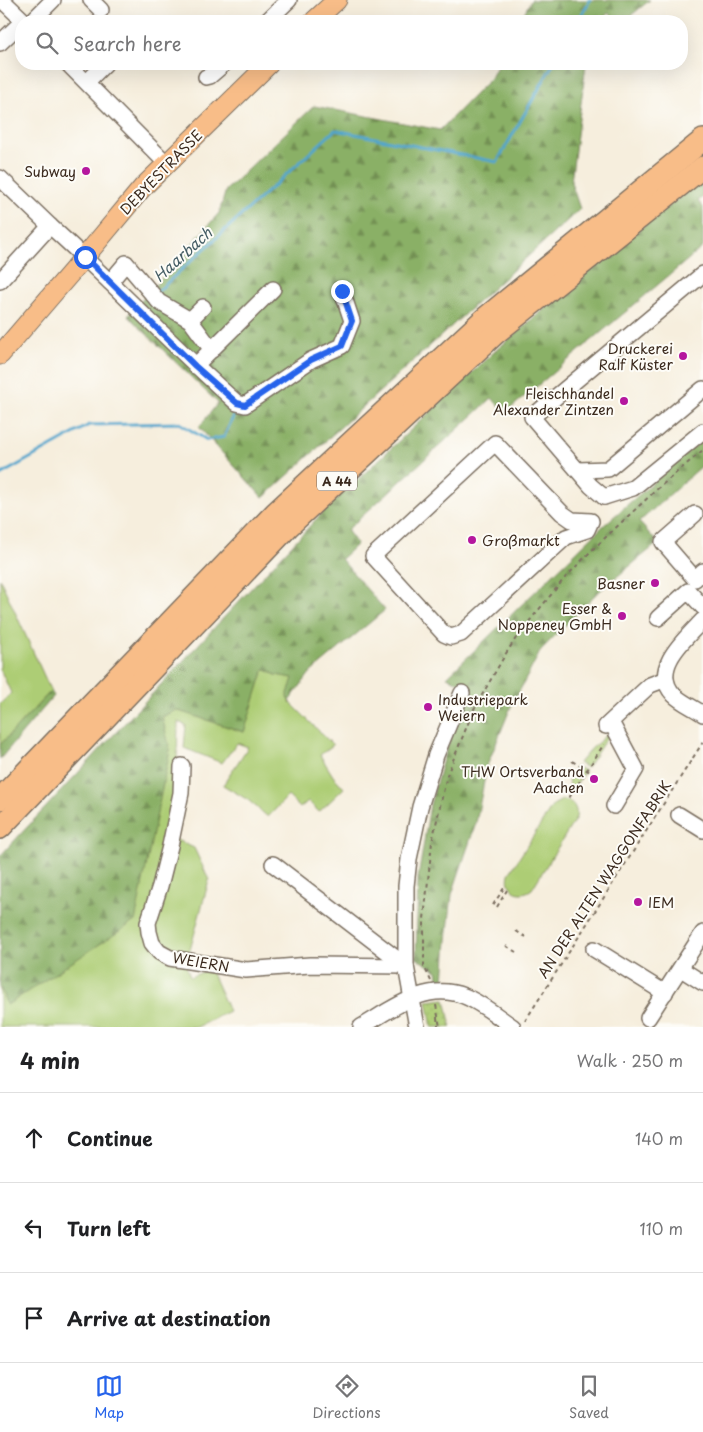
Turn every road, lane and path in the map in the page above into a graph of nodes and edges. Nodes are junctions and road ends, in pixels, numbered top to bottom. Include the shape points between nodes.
1 (2, 0) edge
2 (53, 0) edge
3 (289, 0) edge
4 (337, 0) edge
5 (16, 15) edge
6 (38, 15) edge
7 (273, 15) edge
8 (321, 15) edge
9 (15, 29) edge
10 (0, 43) edge
11 (74, 70) edge
12 (99, 70) edge
13 (217, 70) edge
14 (264, 70) edge
15 (206, 77) dead end
16 (87, 82) junction
17 (703, 140) edge
18 (167, 164) junction
19 (703, 166) edge
20 (0, 178) edge
21 (50, 226) junction
22 (85, 257) junction
23 (703, 274) edge
24 (0, 280) edge
25 (110, 282) junction
26 (273, 289) dead end
27 (342, 291) dead end
28 (203, 307) dead end
29 (190, 320) junction
30 (3, 343) edge
31 (212, 350) junction
32 (195, 366) junction
33 (703, 389) edge
34 (703, 431) edge
35 (703, 450) edge
36 (578, 470) junction
37 (604, 497) junction
38 (695, 514) dead end
39 (592, 521) junction
40 (702, 575) edge
41 (703, 607) edge
42 (658, 618) dead end
43 (703, 620) edge
44 (666, 679) junction
45 (462, 693) dead end
46 (703, 714) edge
47 (703, 742) edge
48 (604, 744) dead end
49 (572, 761) dead end
50 (182, 766) dead end
51 (588, 771) junction
52 (569, 798) dead end
53 (0, 799) edge
54 (614, 806) dead end
55 (679, 815) dead end
56 (0, 828) edge
57 (703, 830) edge
58 (273, 864) dead end
59 (504, 888) dead end
60 (507, 890) dead end
61 (493, 905) dead end
62 (497, 907) dead end
63 (516, 931) dead end
64 (703, 933) edge
65 (526, 937) dead end
66 (506, 946) dead end
67 (594, 949) dead end
68 (516, 952) dead end
69 (406, 966) junction
70 (681, 969) junction
71 (703, 983) edge
72 (434, 992) junction
73 (665, 993) junction
74 (412, 997) junction
75 (648, 1018) dead end
76 (519, 1024) edge
77 (361, 1027) edge
78 (417, 1027) edge
79 (439, 1027) edge

1 - 5 street
2 - 6 street
3 - 7 street
4 - 8 main road
9 - 10 street
11 - 16 street
12 - 16 street
13 - 15 street
14 - 18 main road, DEBYESTRASSE
16 - 18 street
17 - 53 highway, A 44 via 484,319 275,513
18 - 22 main road, DEBYESTRASSE via 143,187
19 - 56 highway, A 44 via 496,333 289,526
20 - 21 street
21 - 22 street
21 - 24 street
22 - 25 street
22 - 30 main road, DEBYESTRASSE
23 - 36 street via 532,417
25 - 29 street via 126,263 159,302
25 - 32 street
26 - 31 street
27 - 32 street via 352,321 342,346 311,360 245,405 237,403
28 - 29 street
29 - 31 street
31 - 32 street
33 - 36 street via 608,469
34 - 37 street via 632,488
35 - 72 path via 648,497 564,579 504,655 474,709 447,775 432,842 424,919 424,966
36 - 37 street
37 - 39 street
38 - 40 street via 663,542 695,579
39 - 39 street via 572,520 562,513 495,443 373,556 444,634 451,637 461,634 566,537 587,530
41 - 42 street via 688,591
43 - 44 street via 672,655
44 - 46 street via 675,696
44 - 54 street via 650,685 609,724 636,769
45 - 69 street via 436,755 412,841 406,886
47 - 76 path, AN DER ALTEN WAGGONFABRIK
48 - 51 path
49 - 51 path
50 - 69 street, WEIERN via 181,793 170,846 148,923 150,938 159,952 170,958 246,970 310,965
51 - 52 path
55 - 57 street
58 - 69 street
59 - 61 path
60 - 62 path
63 - 65 path
64 - 70 street
66 - 68 path
67 - 73 street
69 - 74 street
70 - 71 street
70 - 73 street
72 - 74 street
72 - 76 street via 464,996
73 - 75 street
74 - 77 street
74 - 78 street
79 - 79 path via 436,1002

